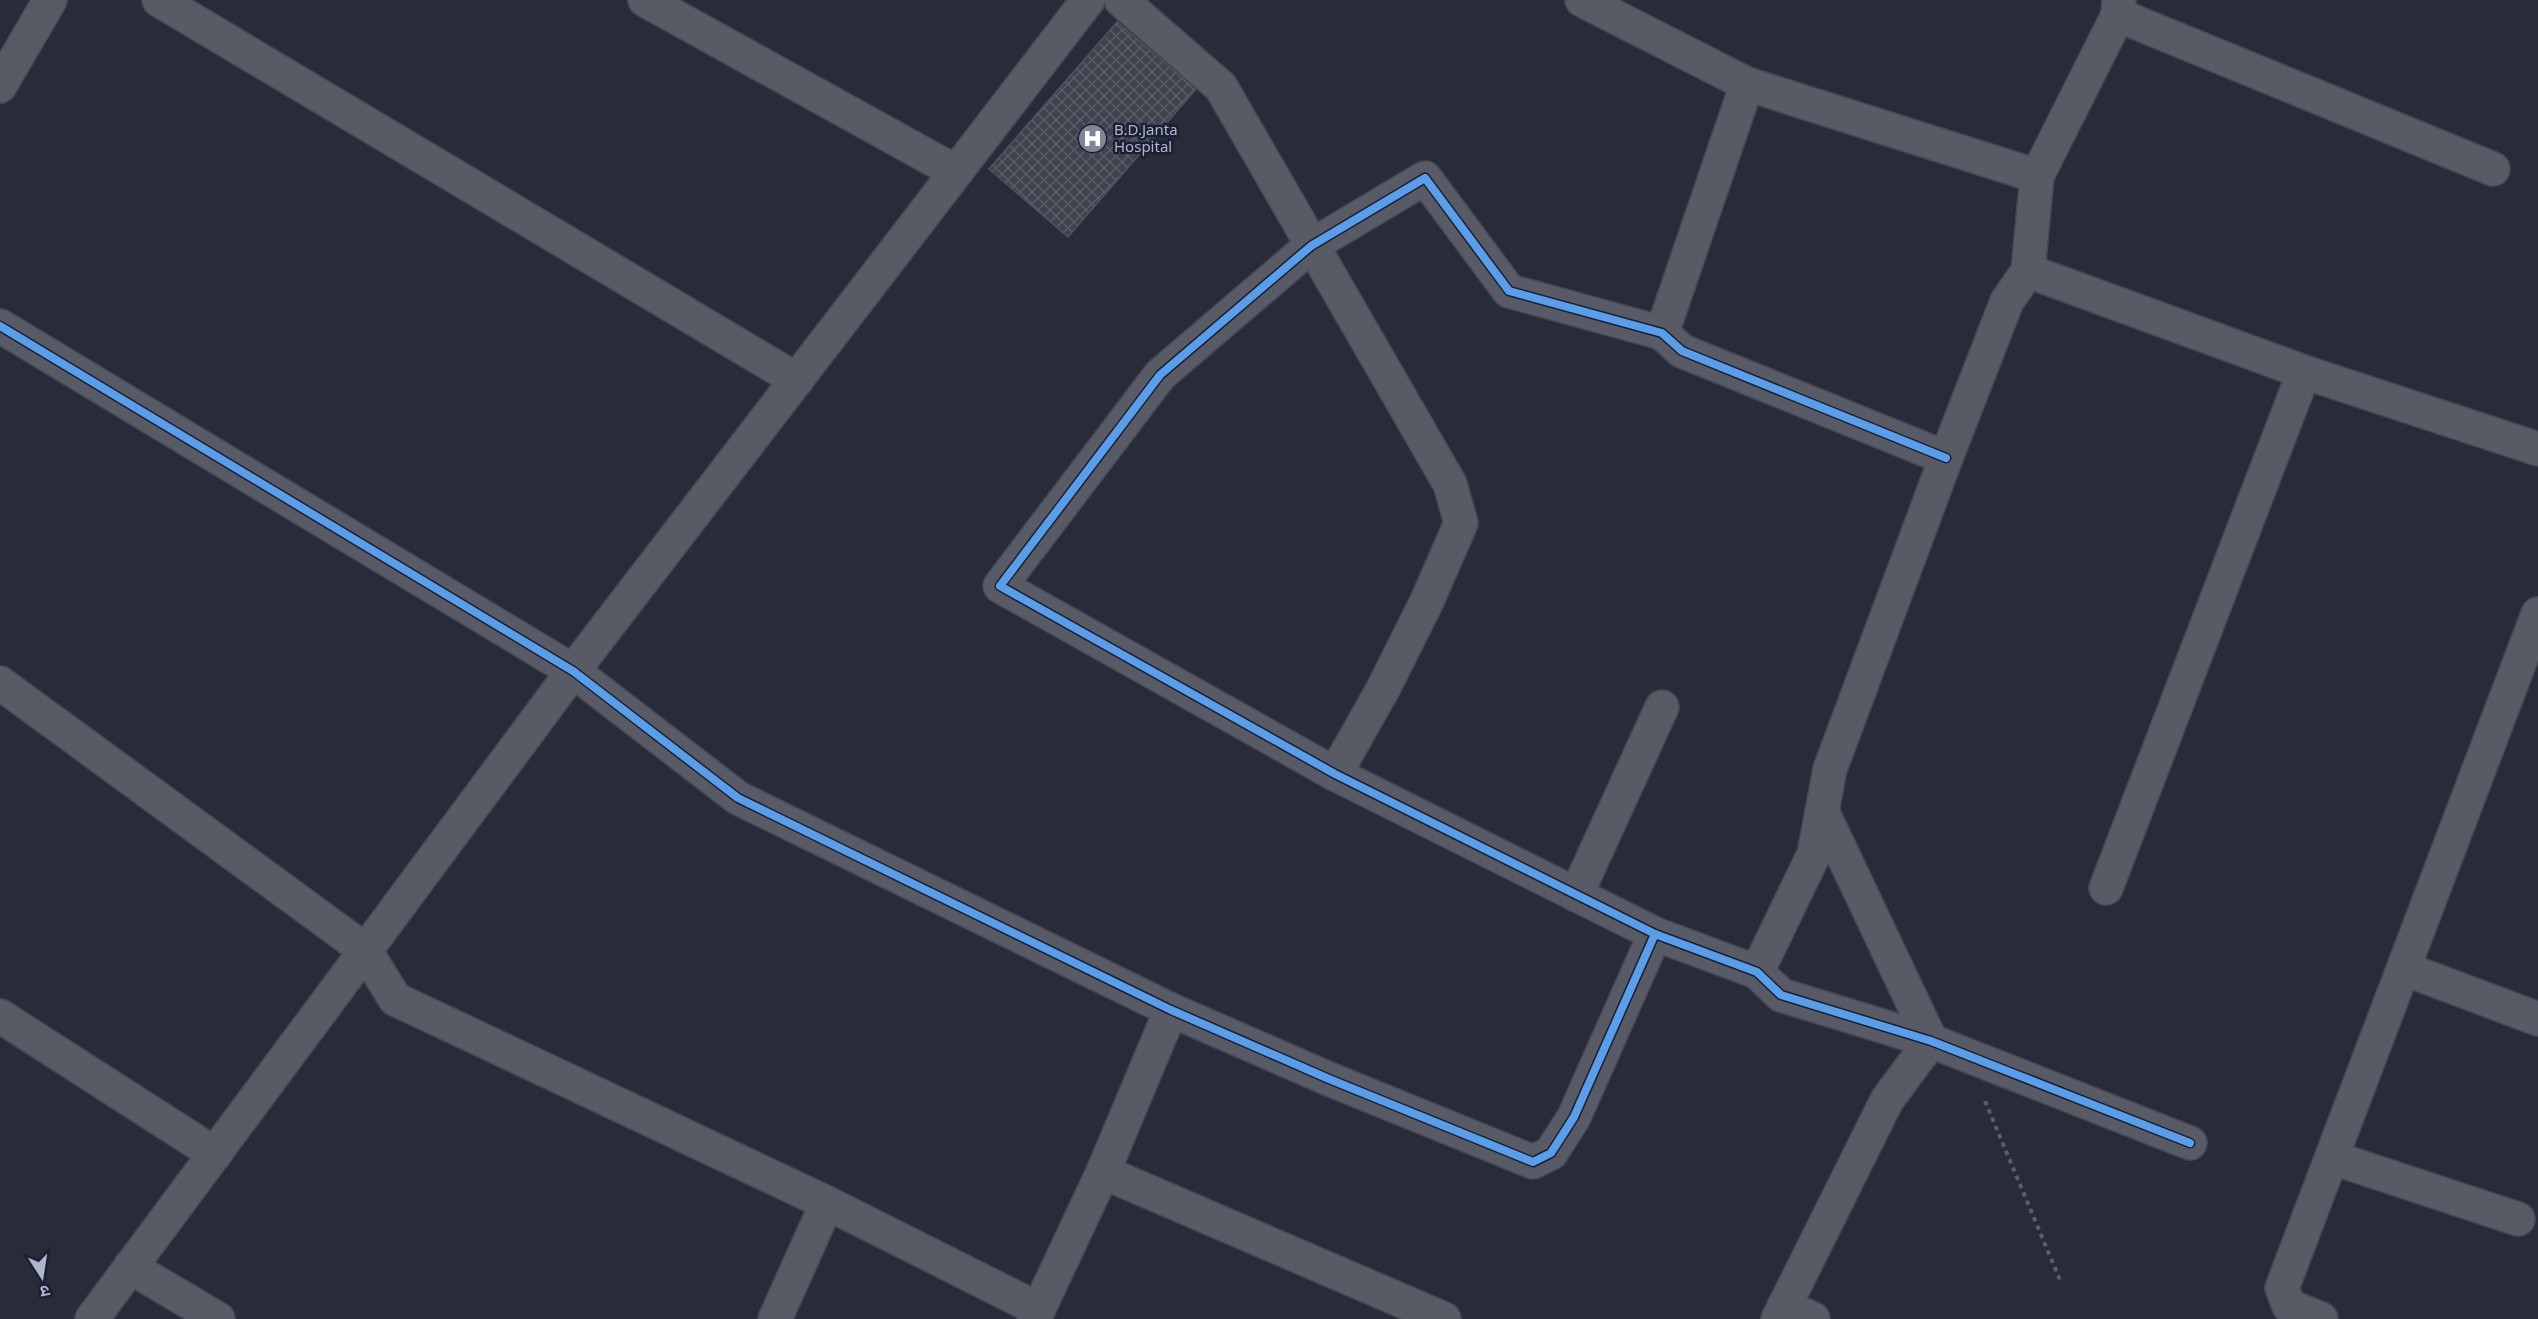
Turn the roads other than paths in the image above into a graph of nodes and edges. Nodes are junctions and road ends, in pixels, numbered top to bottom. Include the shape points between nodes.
1 (50, 0) edge
2 (159, 0) edge
3 (645, 0) edge
4 (1088, 0) edge
5 (1121, 0) edge
6 (1582, 0) edge
7 (2119, 8) edge
8 (1747, 84) junction
9 (0, 86) edge
10 (2493, 169) dead end
11 (956, 172) junction
12 (2037, 176) junction
13 (1311, 246) junction
14 (2028, 271) junction
15 (0, 326) edge
16 (1662, 333) junction
17 (2304, 372) junction
18 (797, 380) junction
19 (2538, 448) edge
20 (1946, 458) junction
21 (2538, 614) edge
22 (573, 671) junction
23 (0, 683) edge
24 (1662, 707) dead end
25 (1335, 774) junction
26 (1822, 811) junction
27 (2106, 888) dead end
28 (1576, 895) junction
29 (1655, 934) junction
30 (365, 950) junction
31 (2405, 969) junction
32 (1757, 972) junction
33 (1171, 1011) junction
34 (0, 1016) edge
35 (2538, 1019) edge
36 (1931, 1041) junction
37 (2190, 1143) dead end
38 (215, 1154) junction
39 (2333, 1158) junction
40 (1103, 1172) junction
41 (827, 1203) junction
42 (2518, 1219) dead end
43 (130, 1267) junction
44 (1036, 1314) edge
45 (1791, 1315) edge
46 (92, 1319) edge
47 (218, 1319) edge
48 (775, 1319) edge
49 (1444, 1319) edge
50 (2321, 1319) edge

1 - 9 street
2 - 18 street
3 - 11 street
4 - 11 street
5 - 13 street via 1221,87
6 - 8 street
7 - 10 street
7 - 12 street
8 - 12 street
8 - 16 street
11 - 18 street
12 - 14 street
13 - 16 street via 1425,178 1509,291
13 - 25 street via 1450,484 1461,523 1427,602
13 - 25 street via 1160,375 1000,586
14 - 17 street
14 - 20 street via 2007,301
15 - 22 street
16 - 20 street via 1682,351
17 - 19 street
17 - 27 street
18 - 22 street
20 - 26 street via 1830,769
21 - 31 street
22 - 30 street
22 - 33 street via 738,798
23 - 30 street
24 - 28 street
25 - 28 street
26 - 32 street via 1814,854
26 - 36 street
28 - 29 street
29 - 32 street
29 - 33 street via 1574,1117 1551,1153 1533,1162
30 - 38 street
30 - 41 street via 395,999
31 - 35 street
31 - 39 street
32 - 36 street via 1781,994
33 - 40 street
34 - 38 street
36 - 37 street
36 - 45 street via 1887,1100
38 - 43 street
39 - 42 street
39 - 50 street via 2282,1288 2289,1306
40 - 44 street
40 - 49 street
41 - 44 street
41 - 48 street
43 - 46 street
43 - 47 street

